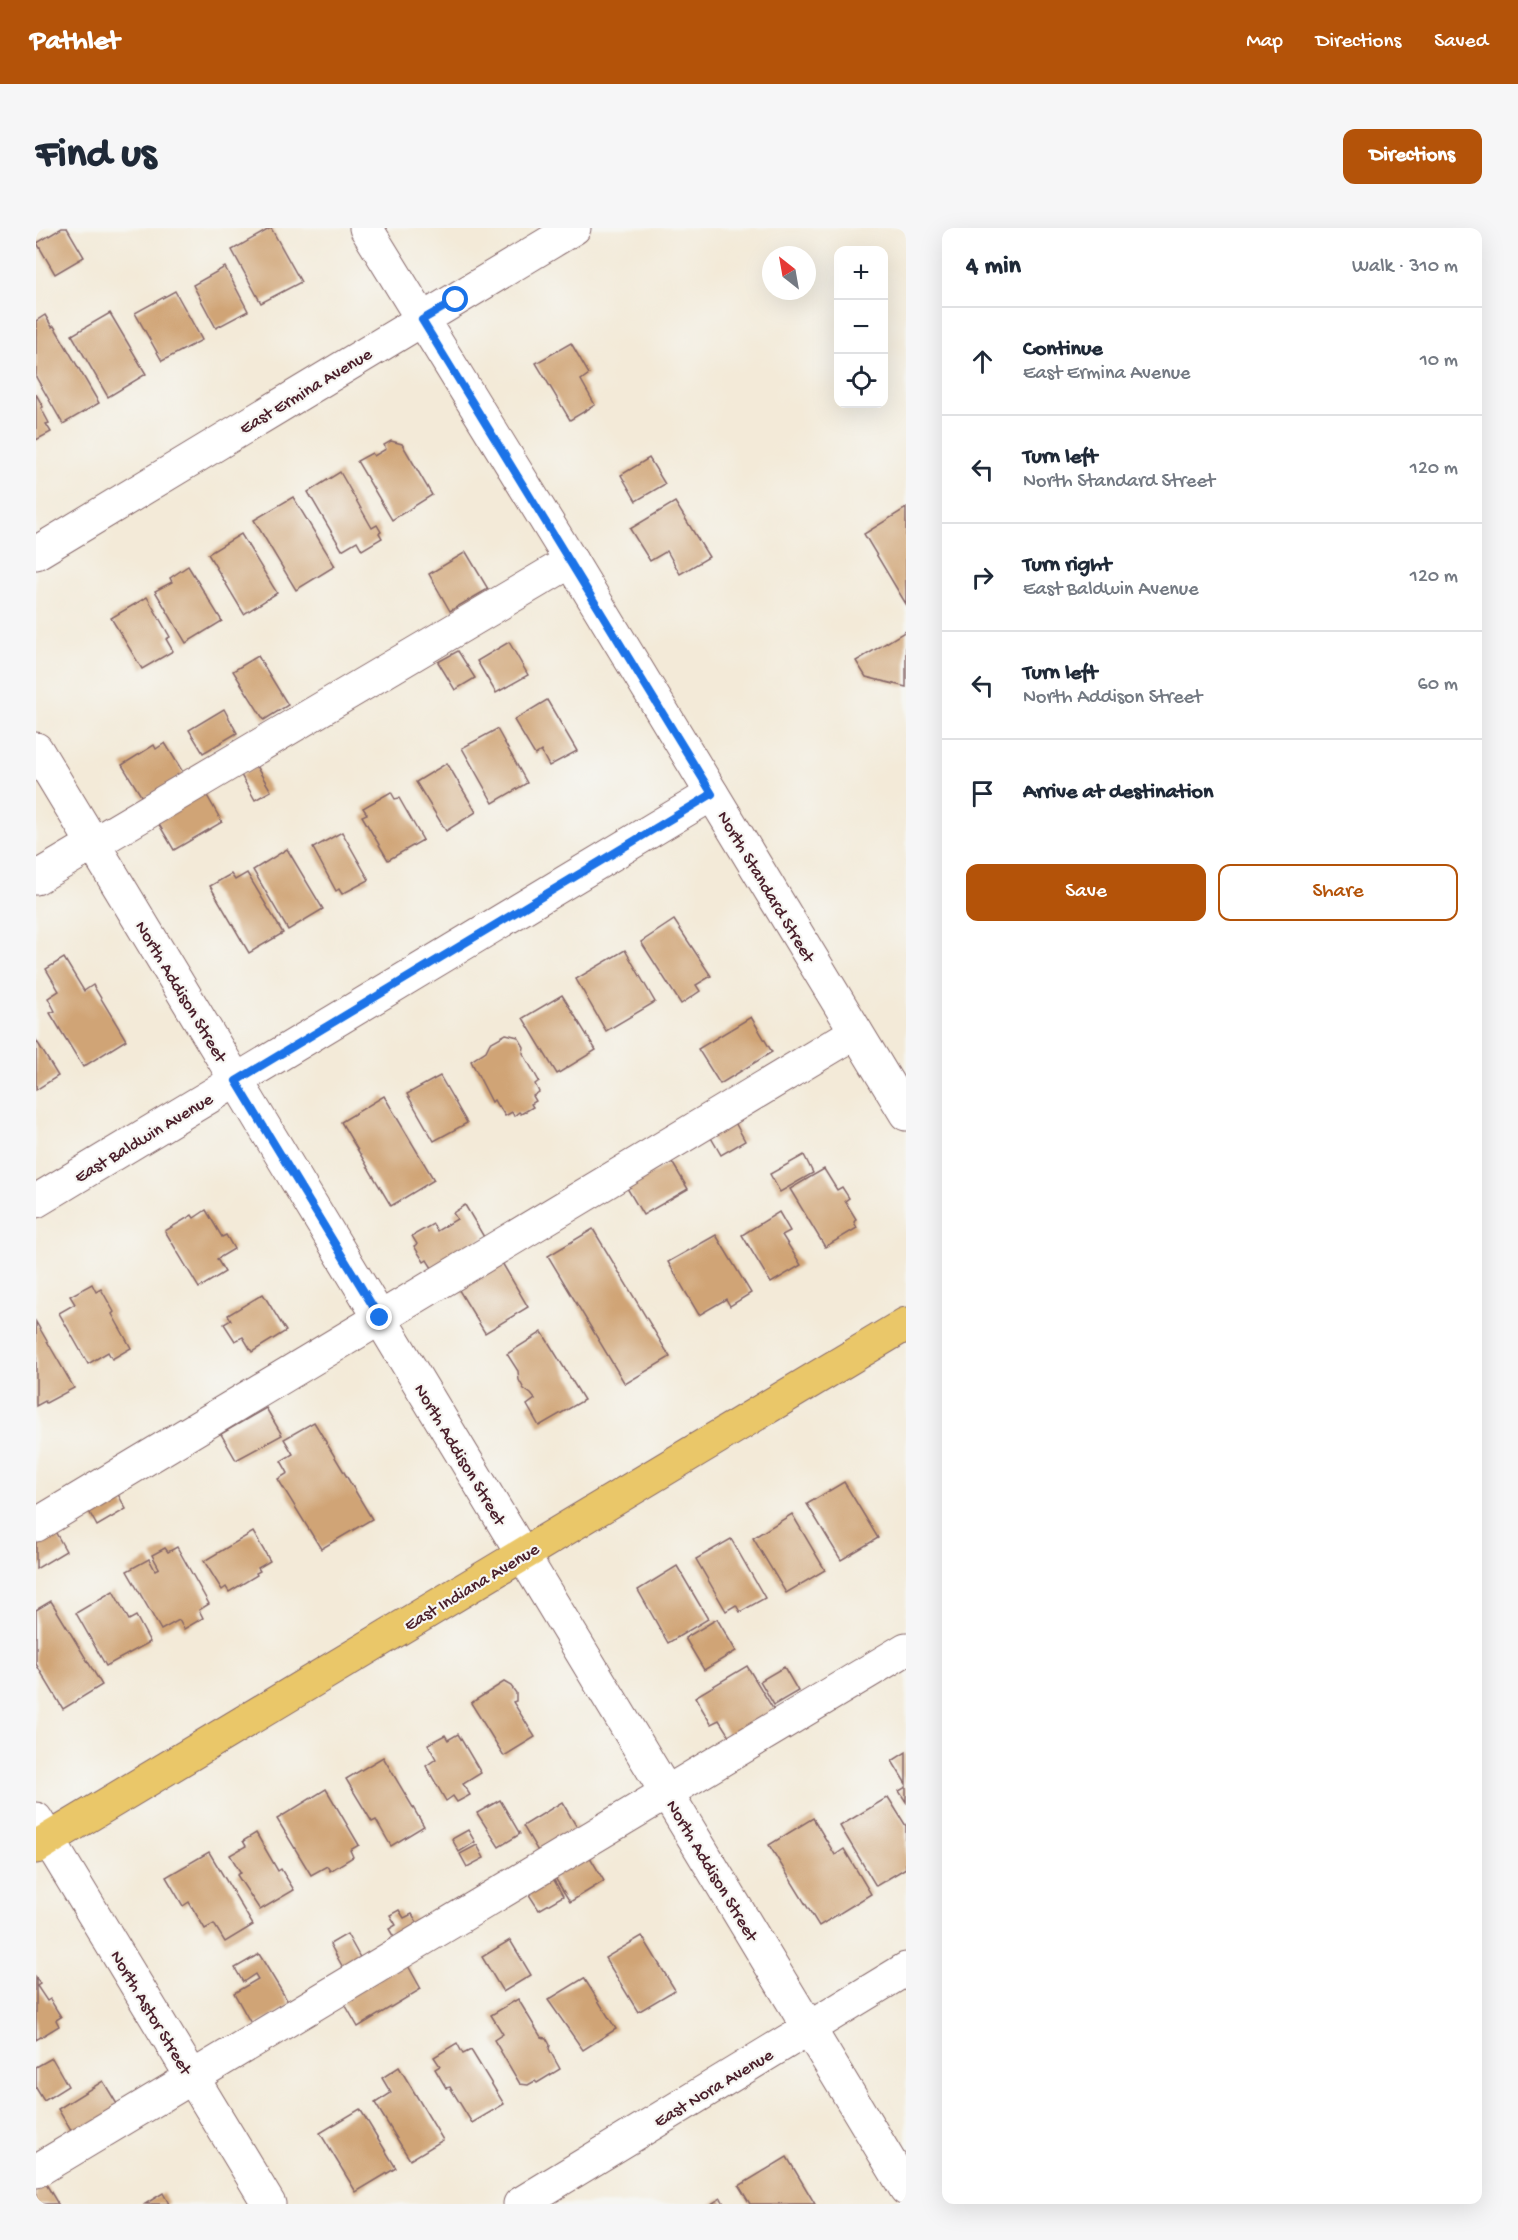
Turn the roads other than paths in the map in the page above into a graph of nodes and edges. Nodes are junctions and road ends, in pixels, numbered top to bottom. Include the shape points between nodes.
1 (366, 228) edge
2 (574, 228) edge
3 (422, 320) junction
4 (36, 553) edge
5 (571, 561) junction
6 (36, 749) edge
7 (712, 794) junction
8 (93, 843) junction
9 (36, 878) edge
10 (856, 1032) junction
11 (236, 1081) junction
12 (906, 1114) edge
13 (36, 1201) edge
14 (380, 1318) junction
15 (906, 1323) edge
16 (36, 1524) edge
17 (523, 1556) junction
18 (906, 1649) edge
19 (667, 1794) junction
20 (40, 1836) edge
21 (906, 1969) edge
22 (808, 2028) junction
23 (192, 2077) junction
24 (36, 2171) edge
25 (906, 2189) edge
26 (269, 2204) edge
27 (520, 2204) edge

1 - 3 street, North Standard Street
2 - 3 street, East Ermina Avenue
3 - 4 street, East Ermina Avenue
3 - 5 street, North Standard Street
5 - 7 street, North Standard Street
5 - 8 street
6 - 8 street, North Addison Street
7 - 10 street, North Standard Street
7 - 11 street, East Baldwin Avenue
8 - 9 street
8 - 11 street, North Addison Street
10 - 12 street, North Standard Street
10 - 14 street
11 - 13 street, East Baldwin Avenue
11 - 14 street, North Addison Street
14 - 16 street
14 - 17 street, North Addison Street
15 - 17 main road, East Indiana Avenue
17 - 19 street, North Addison Street
17 - 20 main road, East Indiana Avenue
18 - 19 street
19 - 22 street, North Addison Street
19 - 23 street
20 - 23 street, North Astor Street
21 - 22 street, East Nora Avenue
22 - 25 street, North Addison Street
22 - 27 street, East Nora Avenue
23 - 24 street
23 - 26 street, North Astor Street

